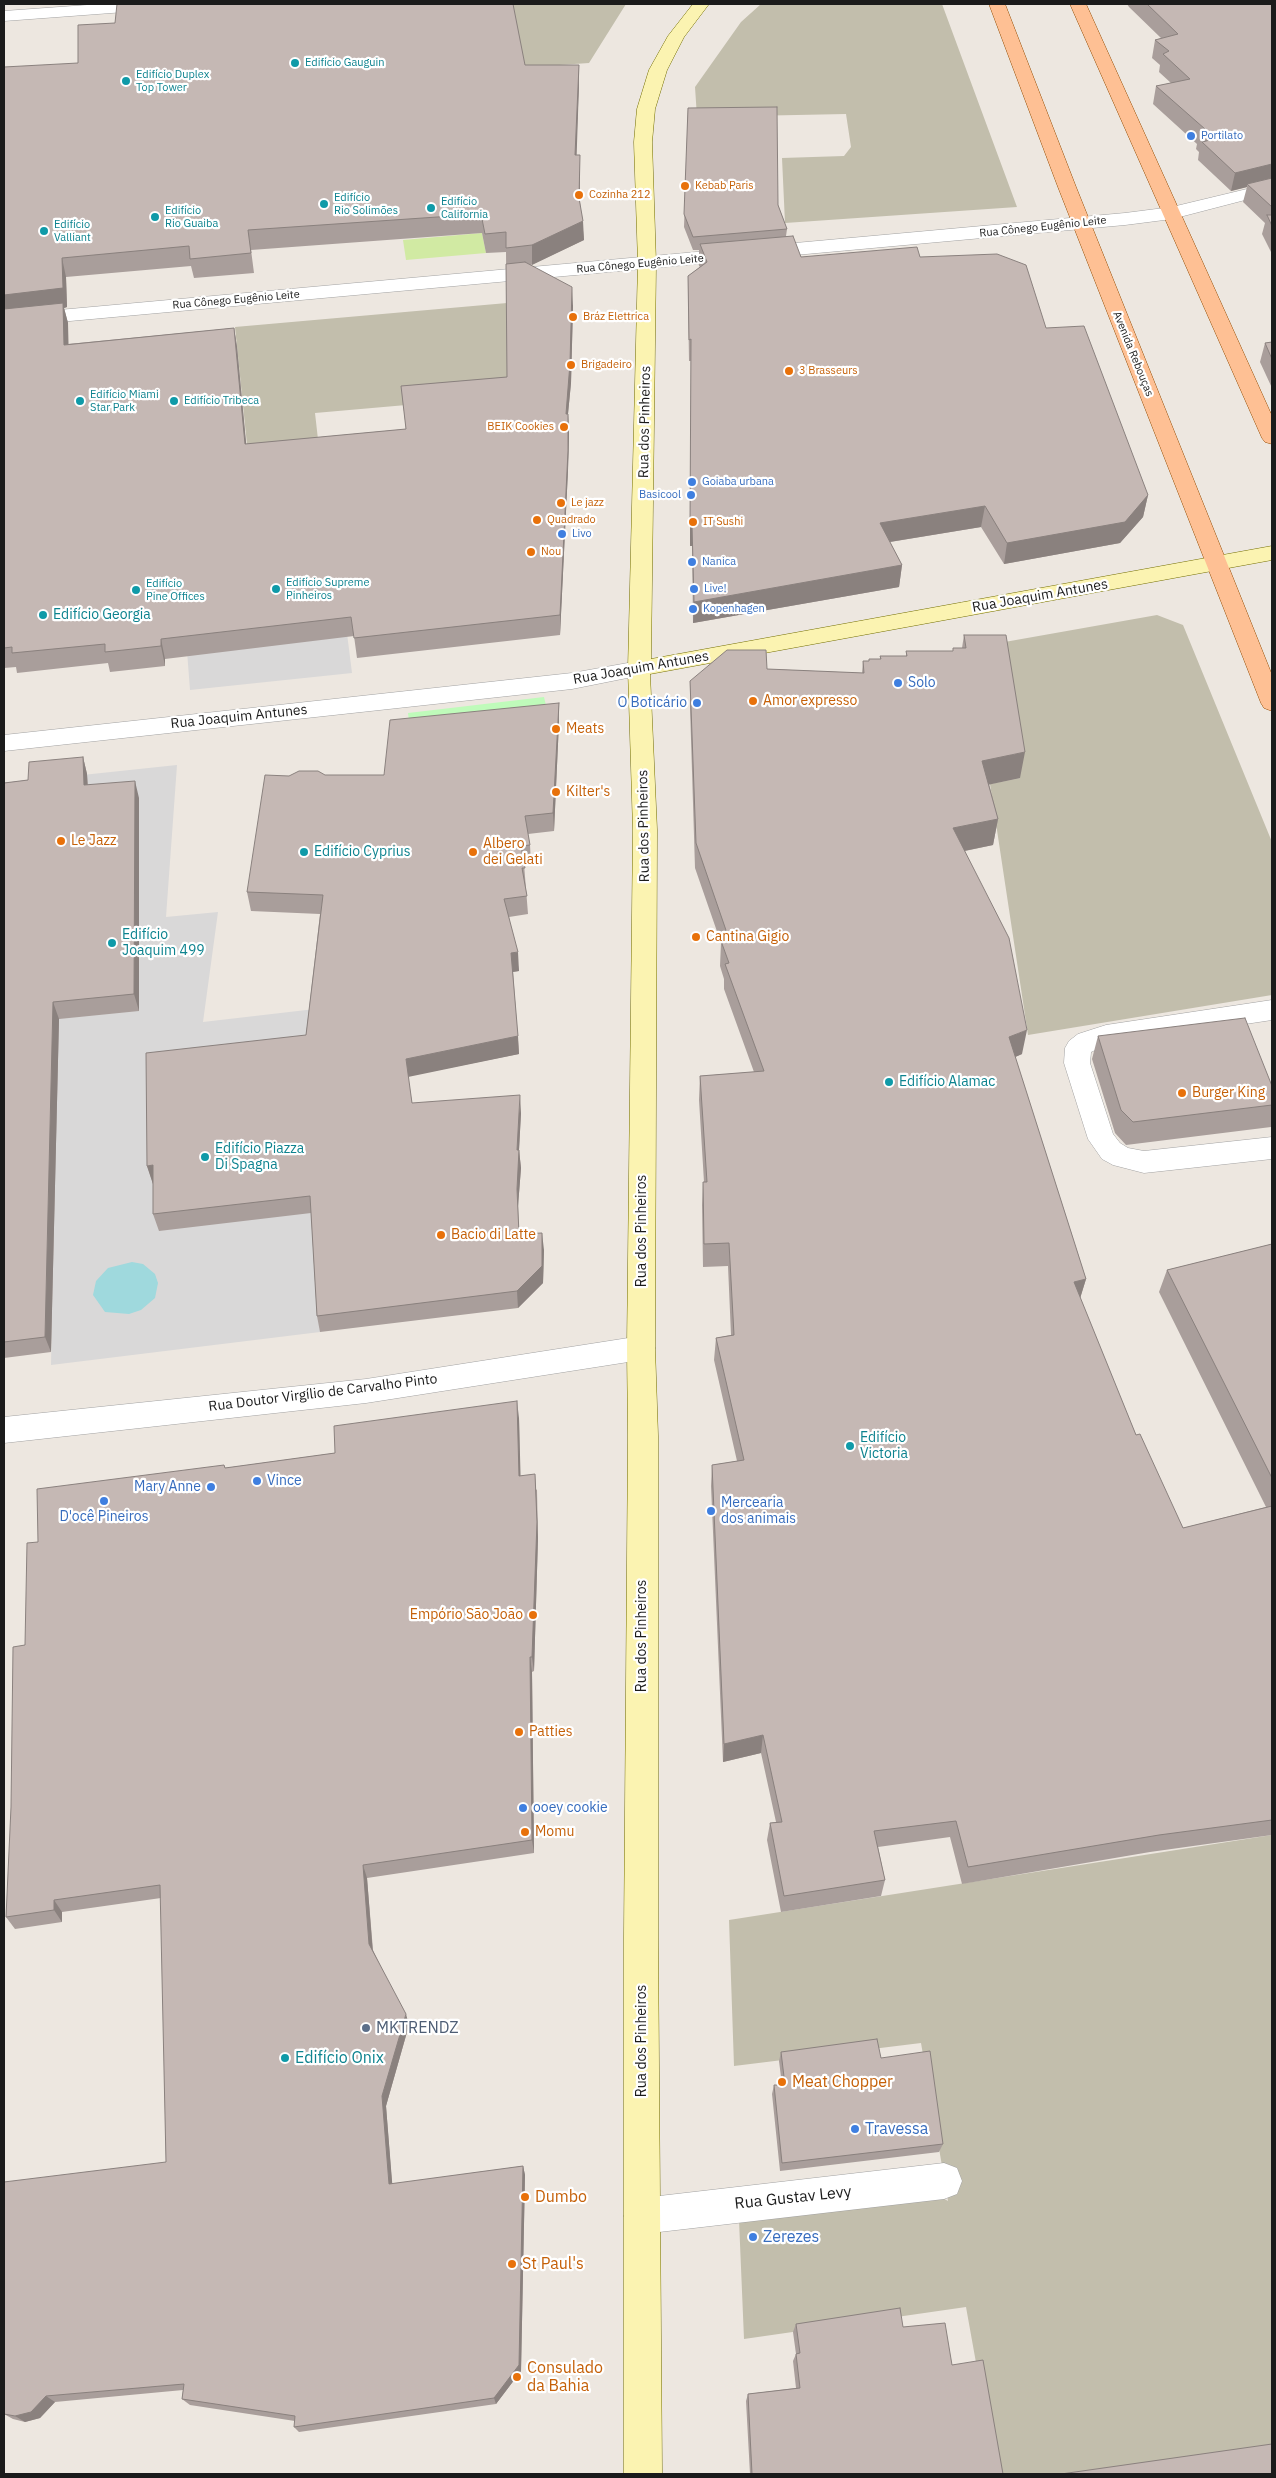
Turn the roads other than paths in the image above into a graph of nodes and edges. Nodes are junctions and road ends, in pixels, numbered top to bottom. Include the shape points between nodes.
1 (165, 4) edge
2 (701, 4) edge
3 (997, 4) edge
4 (1078, 4) edge
5 (4, 16) edge
6 (1272, 188) edge
7 (1172, 213) junction
8 (1081, 224) junction
9 (647, 263) junction
10 (4, 321) edge
11 (1272, 438) edge
12 (1272, 553) edge
13 (1217, 563) junction
14 (639, 669) junction
15 (1272, 703) edge
16 (4, 743) edge
17 (1272, 1010) edge
18 (1272, 1148) edge
19 (641, 1348) junction
20 (4, 1430) edge
21 (944, 2181) dead end
22 (642, 2216) junction
23 (643, 2474) edge

1 - 5 street
2 - 9 main road, Rua dos Pinheiros via 676,36 658,70 646,109 643,142
3 - 8 main road, Avenida Rebouças
4 - 7 main road
6 - 7 street, Rua Cônego Eugênio Leite
7 - 8 street, Rua Cônego Eugênio Leite
7 - 11 main road
8 - 9 street, Rua Cônego Eugênio Leite
8 - 13 main road, Avenida Rebouças
9 - 10 street, Rua Cônego Eugênio Leite
9 - 14 main road, Rua dos Pinheiros
12 - 13 main road, Rua Joaquim Antunes
13 - 14 main road, Rua Joaquim Antunes
13 - 15 main road, Avenida Rebouças
14 - 16 street, Rua Joaquim Antunes via 572,680
14 - 19 main road, Rua dos Pinheiros via 645,830
17 - 18 street via 1106,1034 1078,1048 1078,1063 1102,1139 1111,1151 1122,1157 1144,1162
19 - 20 street, Rua Doutor Virgílio de Carvalho Pinto via 366,1391
19 - 22 main road, Rua dos Pinheiros
21 - 22 street, Rua Gustav Levy
22 - 23 main road, Rua dos Pinheiros

